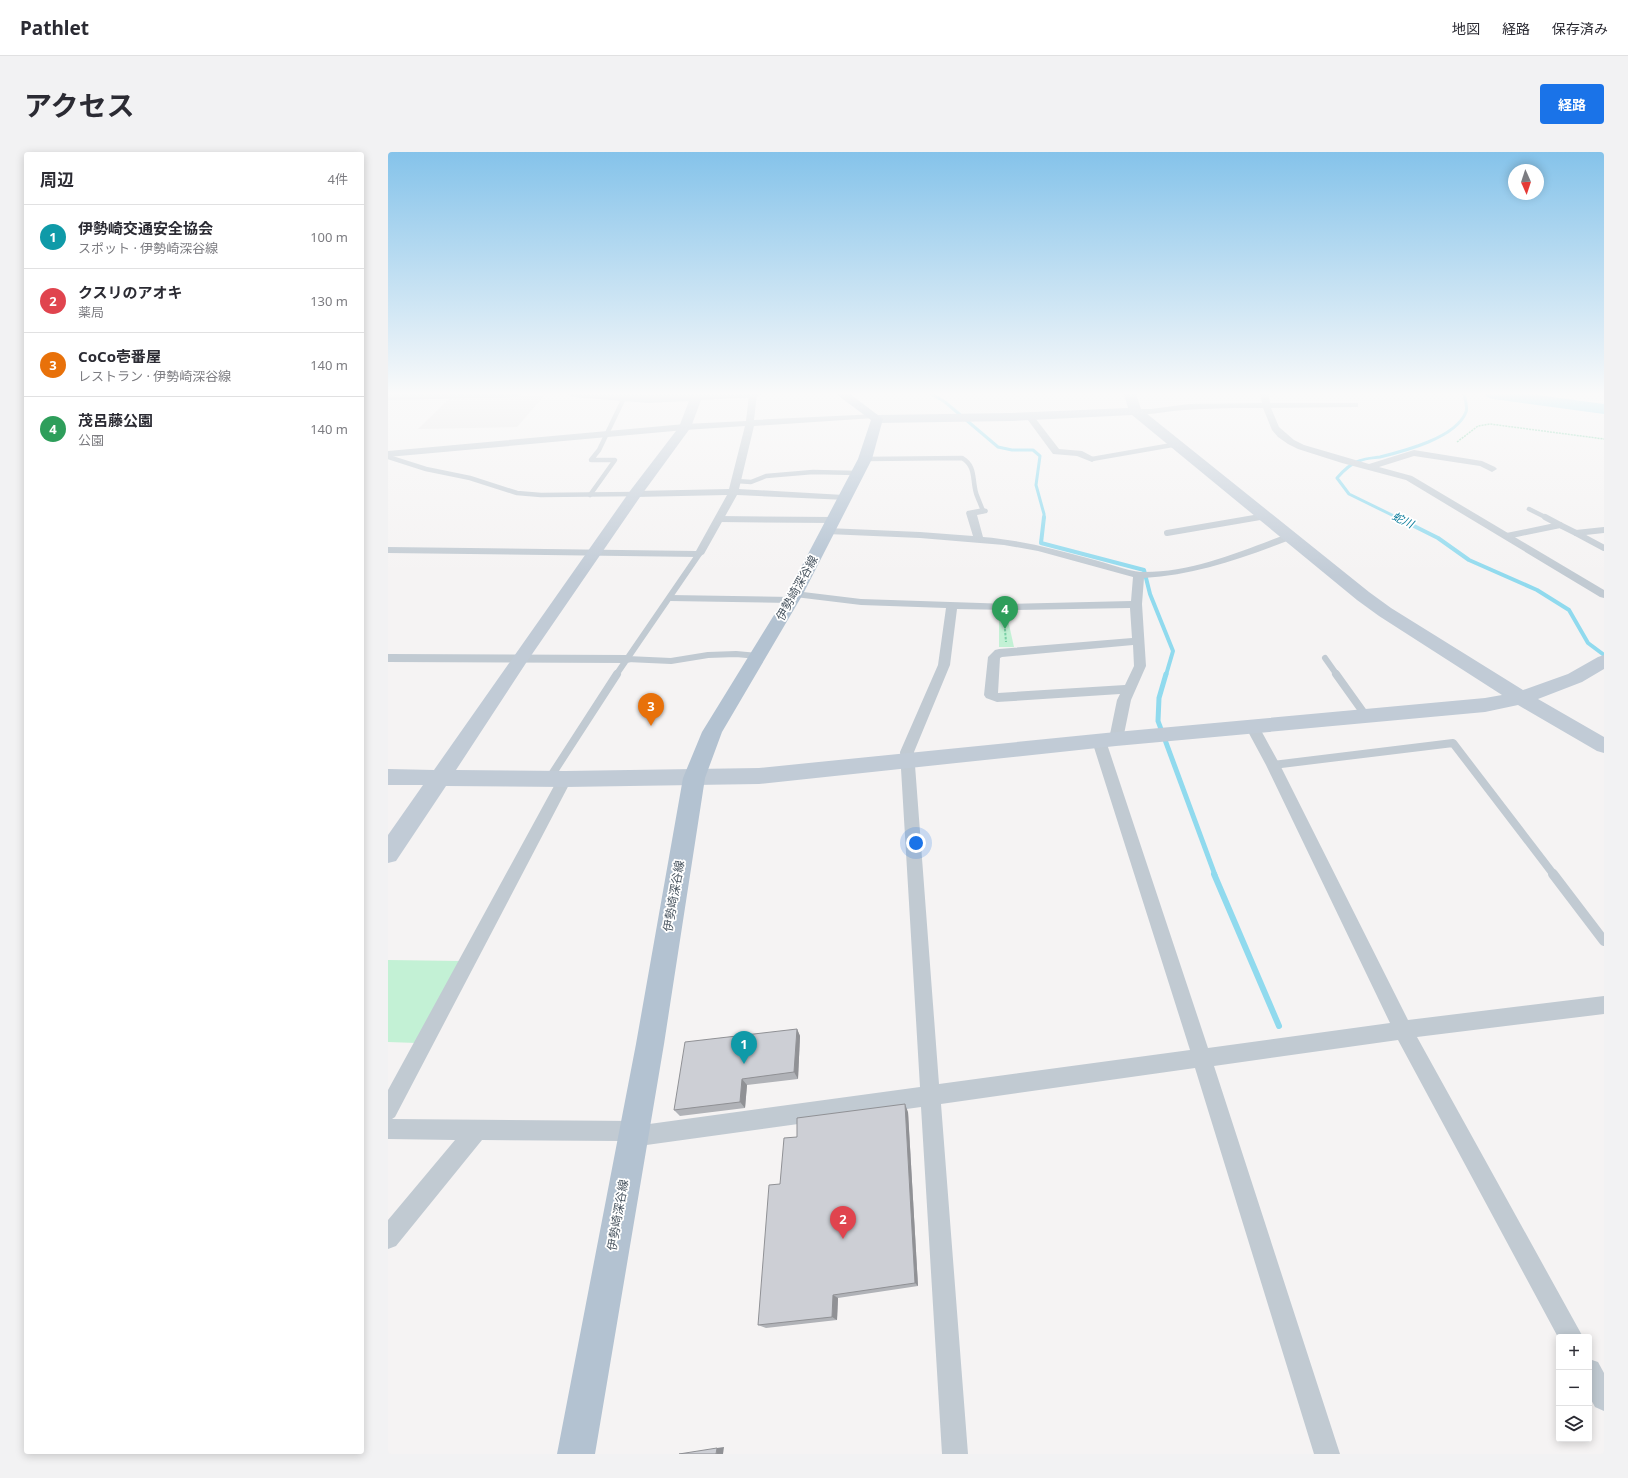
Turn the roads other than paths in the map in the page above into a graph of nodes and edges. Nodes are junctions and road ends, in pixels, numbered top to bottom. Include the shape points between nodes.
1 (400, 455) edge
2 (595, 455) edge
3 (664, 455) edge
4 (742, 455) edge
5 (864, 455) edge
6 (1083, 455) edge
7 (1116, 455) edge
8 (1191, 455) edge
9 (1325, 455) edge
10 (1408, 455) edge
11 (1425, 455) edge
12 (388, 456) edge
13 (1092, 459) joint
14 (861, 466) junction
15 (1369, 467) junction
16 (1492, 469) dead end
17 (736, 481) junction
18 (733, 493) junction
19 (635, 494) junction
20 (590, 495) junction
21 (844, 498) junction
22 (1529, 509) dead end
23 (983, 511) joint
24 (1266, 516) junction
25 (719, 519) junction
26 (1560, 525) junction
27 (830, 526) junction
28 (1604, 530) edge
29 (1167, 533) dead end
30 (1576, 533) junction
31 (1290, 536) junction
32 (1507, 536) junction
33 (979, 540) junction
34 (1604, 548) edge
35 (388, 550) edge
36 (594, 552) junction
37 (699, 554) junction
38 (1139, 576) junction
39 (1604, 595) edge
40 (793, 597) junction
41 (670, 598) junction
42 (1136, 604) junction
43 (952, 605) junction
44 (1138, 641) junction
45 (758, 656) junction
46 (388, 658) edge
47 (1325, 658) dead end
48 (520, 659) junction
49 (627, 659) junction
50 (1604, 661) edge
51 (1129, 689) junction
52 (1521, 698) junction
53 (1366, 716) junction
54 (1252, 726) junction
55 (1108, 740) junction
56 (1604, 746) edge
57 (907, 761) junction
58 (1273, 765) junction
59 (388, 777) edge
60 (440, 777) junction
61 (694, 778) junction
62 (557, 779) junction
63 (388, 854) edge
64 (1604, 942) edge
65 (1604, 1005) edge
66 (1403, 1030) junction
67 (1202, 1058) junction
68 (930, 1096) junction
69 (388, 1110) edge
70 (388, 1129) edge
71 (476, 1130) junction
72 (633, 1134) junction
73 (388, 1238) edge
74 (1569, 1334) edge
75 (1592, 1376) edge
76 (1604, 1398) edge
77 (576, 1454) edge
78 (955, 1454) edge
79 (1327, 1454) edge

1 - 12 street
2 - 20 lane via 591,460 615,460
3 - 19 street
4 - 17 street
5 - 14 main road, 伊勢崎深谷線
6 - 13 street
7 - 13 lane
8 - 24 street
9 - 15 street
10 - 15 street
11 - 16 street via 1482,464
12 - 20 lane via 426,469 470,478 488,486 517,493
14 - 17 lane via 766,476 751,482
14 - 21 main road, 伊勢崎深谷線
14 - 23 lane via 966,459 974,467 976,492
15 - 32 street via 1409,478
17 - 18 street
18 - 19 street
18 - 21 street
18 - 25 street
19 - 20 lane
19 - 36 street
21 - 27 main road, 伊勢崎深谷線
22 - 26 lane
23 - 33 street via 971,513
24 - 29 lane
24 - 31 street
25 - 27 lane
25 - 37 street
26 - 30 lane
26 - 32 lane
27 - 33 street
27 - 40 main road, 伊勢崎深谷線
28 - 30 lane
30 - 34 lane
31 - 38 street via 1241,555 1193,568
31 - 52 street via 1385,612
32 - 39 street
33 - 38 street via 1039,548
35 - 36 street
36 - 37 street
36 - 48 street
37 - 41 lane
38 - 42 street
40 - 41 lane
40 - 43 street
40 - 45 main road, 伊勢崎深谷線
41 - 49 lane
42 - 43 street via 1003,607
42 - 44 street
43 - 57 street via 944,665 907,752
44 - 51 street via 1140,666
44 - 51 street via 1007,652 994,657 991,694 997,698
45 - 49 lane via 708,655 672,661
45 - 61 main road, 伊勢崎深谷線 via 712,732
46 - 48 street
47 - 53 lane
48 - 49 street
48 - 60 street
49 - 62 lane
50 - 52 street via 1575,678
51 - 55 street
52 - 53 street via 1485,706
52 - 56 street
53 - 54 street
54 - 55 street
54 - 58 street
55 - 57 street
55 - 67 street
57 - 61 street via 759,776
57 - 68 street
58 - 64 lane via 1453,743
58 - 66 street
59 - 60 street
60 - 62 street
60 - 63 street
61 - 62 street
61 - 72 main road, 伊勢崎深谷線
62 - 69 street
65 - 66 street
66 - 67 street
66 - 74 street
67 - 68 street
67 - 79 street
68 - 72 street
68 - 78 street
70 - 71 street
71 - 72 street
71 - 73 street
72 - 77 main road, 伊勢崎深谷線
75 - 76 street

